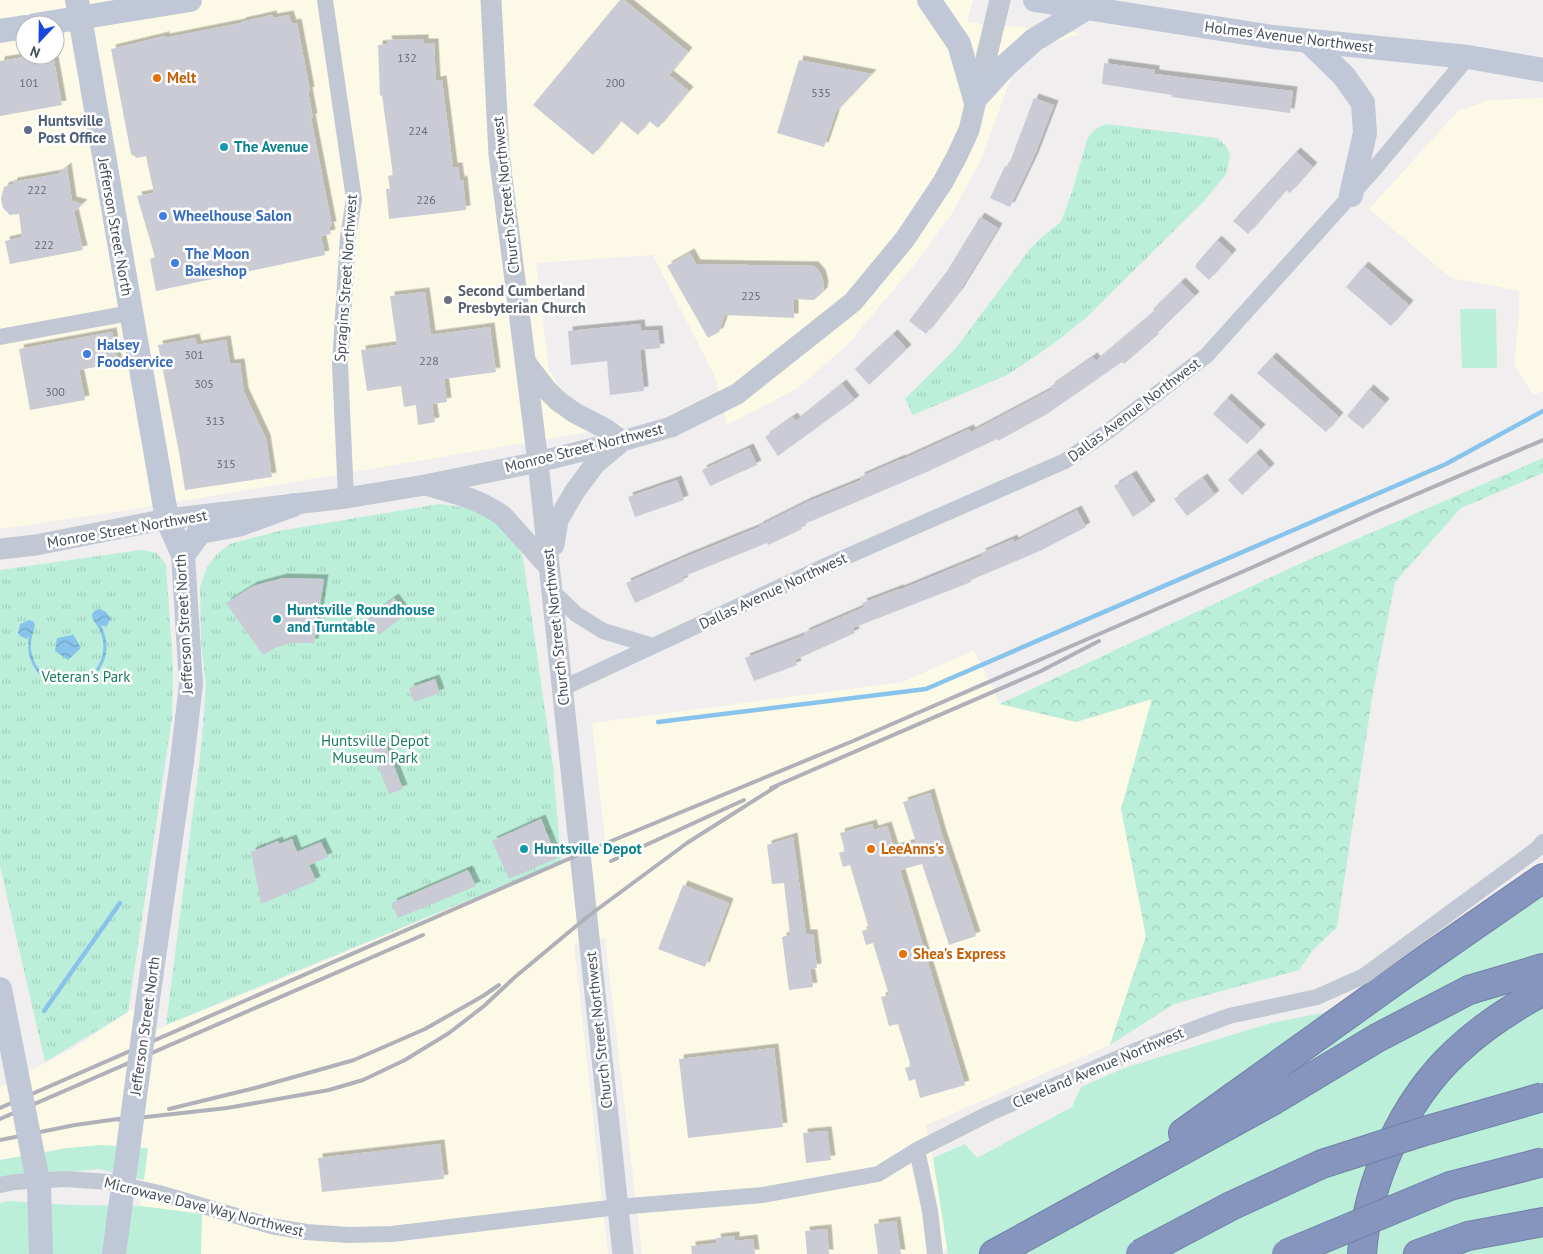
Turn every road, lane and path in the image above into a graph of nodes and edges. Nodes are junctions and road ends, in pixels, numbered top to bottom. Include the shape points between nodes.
1 (190, 0) edge
2 (324, 0) edge
3 (491, 0) edge
4 (929, 0) edge
5 (1000, 0) edge
6 (1035, 0) edge
7 (1082, 4) edge
8 (79, 8) edge
9 (61, 15) edge
10 (15, 29) edge
11 (0, 31) edge
12 (1309, 42) junction
13 (1468, 57) junction
14 (1543, 70) edge
15 (975, 99) junction
16 (1351, 195) junction
17 (130, 313) junction
18 (0, 337) edge
19 (526, 363) junction
20 (622, 441) junction
21 (538, 462) junction
22 (425, 485) junction
23 (346, 498) junction
24 (293, 505) junction
25 (167, 519) junction
26 (0, 548) edge
27 (183, 555) junction
28 (550, 567) junction
29 (552, 591) junction
30 (653, 646) junction
31 (563, 688) junction
32 (1543, 842) edge
33 (1543, 878) edge
34 (1543, 968) edge
35 (0, 989) edge
36 (1543, 991) edge
37 (1543, 1097) edge
38 (917, 1150) junction
39 (1543, 1162) edge
40 (0, 1185) edge
41 (618, 1207) junction
42 (1072, 1212) junction
43 (1543, 1222) edge
44 (41, 1254) edge
45 (114, 1254) edge
46 (623, 1254) edge
47 (935, 1254) edge
48 (994, 1254) edge
49 (1140, 1254) edge
50 (1286, 1254) edge
51 (1362, 1254) edge
52 (1418, 1254) edge

1 - 8 main road
2 - 23 street, Spragins Street Northwest via 354,198 348,237 340,364
3 - 19 street, Church Street Northwest via 499,154
4 - 15 main road via 959,44
5 - 15 street, Monroe Street Northwest
6 - 7 main road, Holmes Avenue Northwest
7 - 12 main road, Holmes Avenue Northwest
7 - 15 main road via 1034,40
8 - 9 main road
8 - 17 main road, Jefferson Street North
10 - 11 main road
12 - 13 main road, Holmes Avenue Northwest
12 - 16 main road via 1344,76 1364,103 1365,133
13 - 14 main road, Holmes Avenue Northwest
13 - 16 street, Dallas Avenue Northwest
15 - 20 street, Monroe Street Northwest via 958,156 943,182 905,238 853,302 737,394 671,427
16 - 30 street, Dallas Avenue Northwest via 1207,355 1065,461 825,566
17 - 18 street
17 - 25 main road, Jefferson Street North
19 - 20 street via 558,402
19 - 21 street, Church Street Northwest
20 - 21 street, Monroe Street Northwest
20 - 28 street via 595,464 558,520
21 - 22 street, Monroe Street Northwest
21 - 28 street, Church Street Northwest
22 - 23 street, Monroe Street Northwest
22 - 28 street via 473,498 494,509
23 - 24 street, Monroe Street Northwest
24 - 25 street, Monroe Street Northwest
24 - 27 main road via 238,525 200,532
25 - 26 street, Monroe Street Northwest via 36,545
25 - 27 main road, Jefferson Street North
27 - 45 main road, Jefferson Street North, bridge via 191,684
28 - 29 street, Church Street Northwest
29 - 30 street via 576,614 603,631
29 - 31 street, Church Street Northwest
30 - 31 street, Dallas Avenue Northwest
31 - 41 street, Church Street Northwest
32 - 38 street, Cleveland Avenue Northwest via 1364,976 1317,997 1229,1016 1138,1050 990,1113
33 - 42 highway
34 - 42 highway via 1469,990 1377,1038 1274,1100
35 - 44 main road, bridge via 39,1186
36 - 51 highway, bridge via 1475,1035 1444,1065 1416,1100 1380,1172 1366,1224
37 - 49 highway, bridge via 1322,1164 1231,1206
38 - 41 street, Cleveland Avenue Northwest via 878,1174 763,1195
38 - 47 street
39 - 50 highway, bridge via 1450,1186
40 - 41 street, Microwave Dave Way Northwest via 65,1179 109,1182 271,1226 349,1235 392,1234
41 - 46 street, Church Street Northwest
42 - 48 highway
43 - 52 highway via 1468,1236

